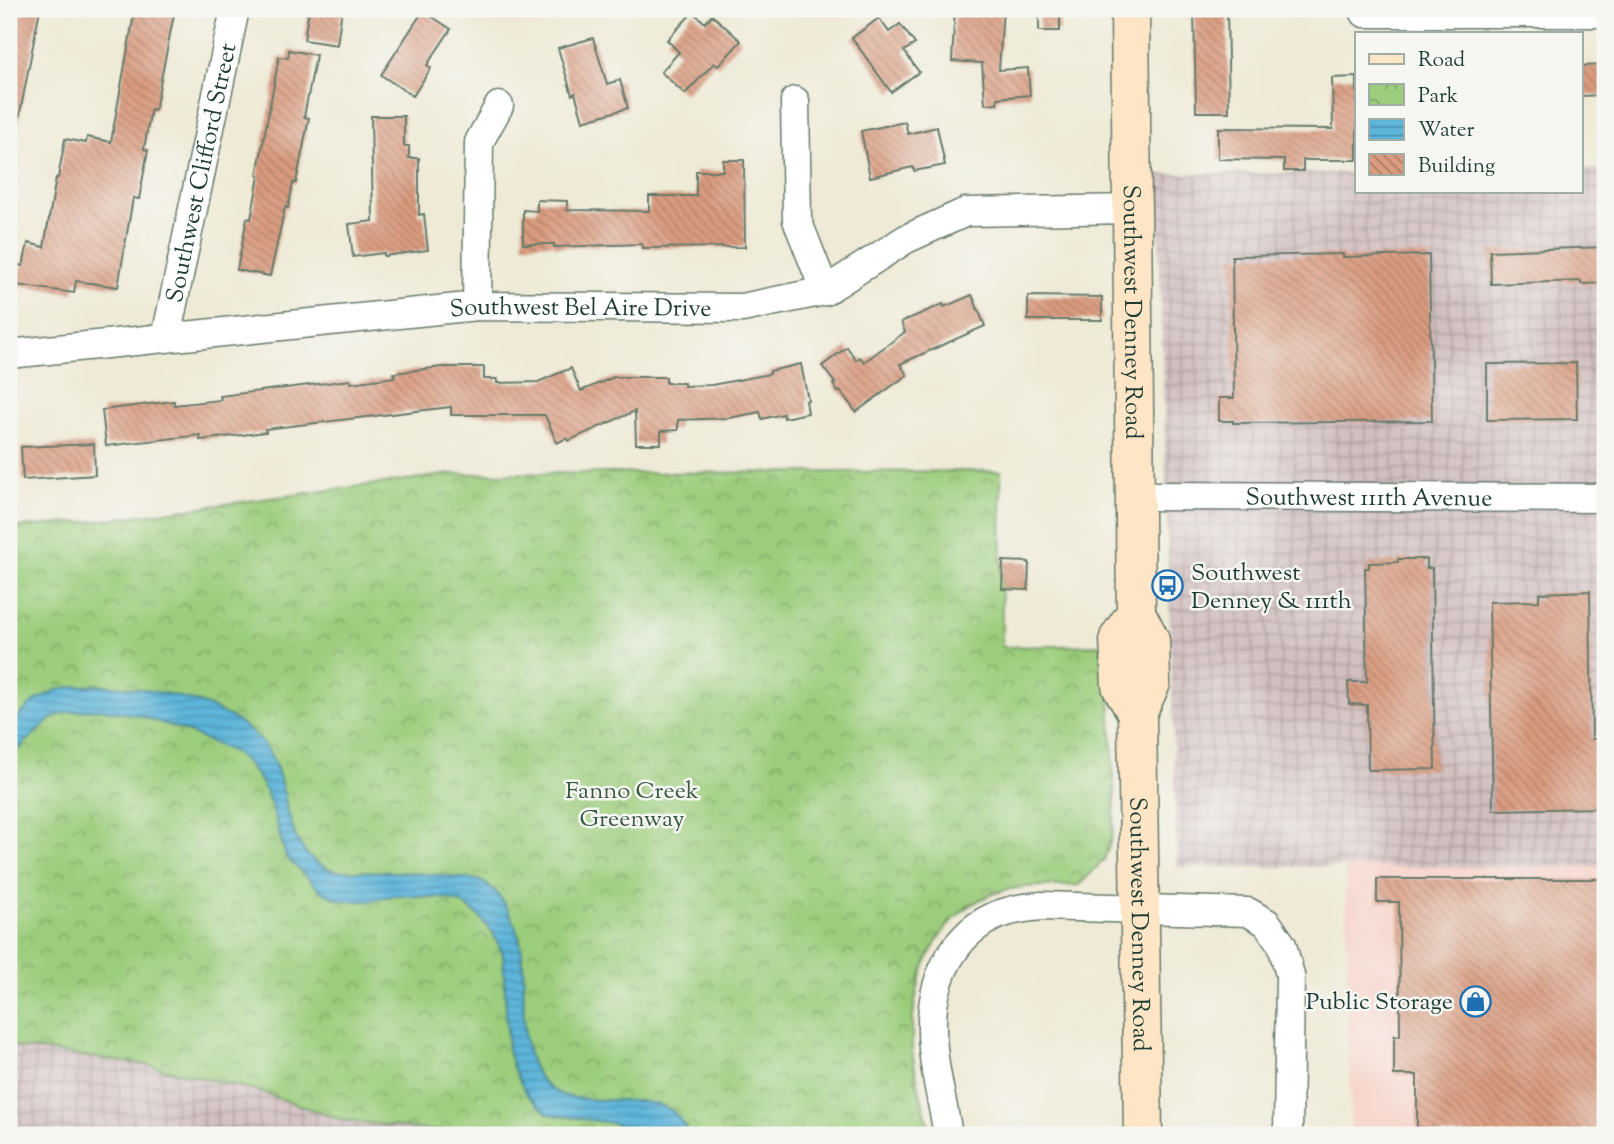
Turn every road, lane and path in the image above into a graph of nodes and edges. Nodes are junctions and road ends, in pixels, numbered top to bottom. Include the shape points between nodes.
1 (236, 9) edge
2 (1130, 9) edge
3 (1365, 9) edge
4 (1605, 13) edge
5 (795, 101) dead end
6 (499, 106) dead end
7 (1132, 209) junction
8 (825, 291) junction
9 (477, 306) junction
10 (166, 337) junction
11 (9, 354) edge
12 (1135, 496) junction
13 (1605, 498) edge
14 (1139, 909) junction
15 (948, 1134) edge
16 (1143, 1135) edge
17 (1288, 1135) edge

1 - 10 street, Southwest Clifford Street
2 - 7 street, Southwest Denney Road
3 - 4 street via 1365,13
5 - 8 street via 797,220
6 - 9 street via 479,142
7 - 8 street, Southwest Bel Aire Drive via 966,212 906,239
7 - 12 street, Southwest Denney Road
8 - 9 street, Southwest Bel Aire Drive via 742,308
9 - 10 street, Southwest Bel Aire Drive
10 - 11 street, Southwest Bel Aire Drive
12 - 13 street, Southwest 111th Avenue
12 - 14 street, Southwest Denney Road via 1136,613 1119,638 1121,686 1137,713
14 - 15 street via 1042,906 1010,911 986,920 963,938 946,961 936,989 932,1023
14 - 16 street, Southwest Denney Road
14 - 17 street via 1248,912 1267,923 1282,945 1290,975

